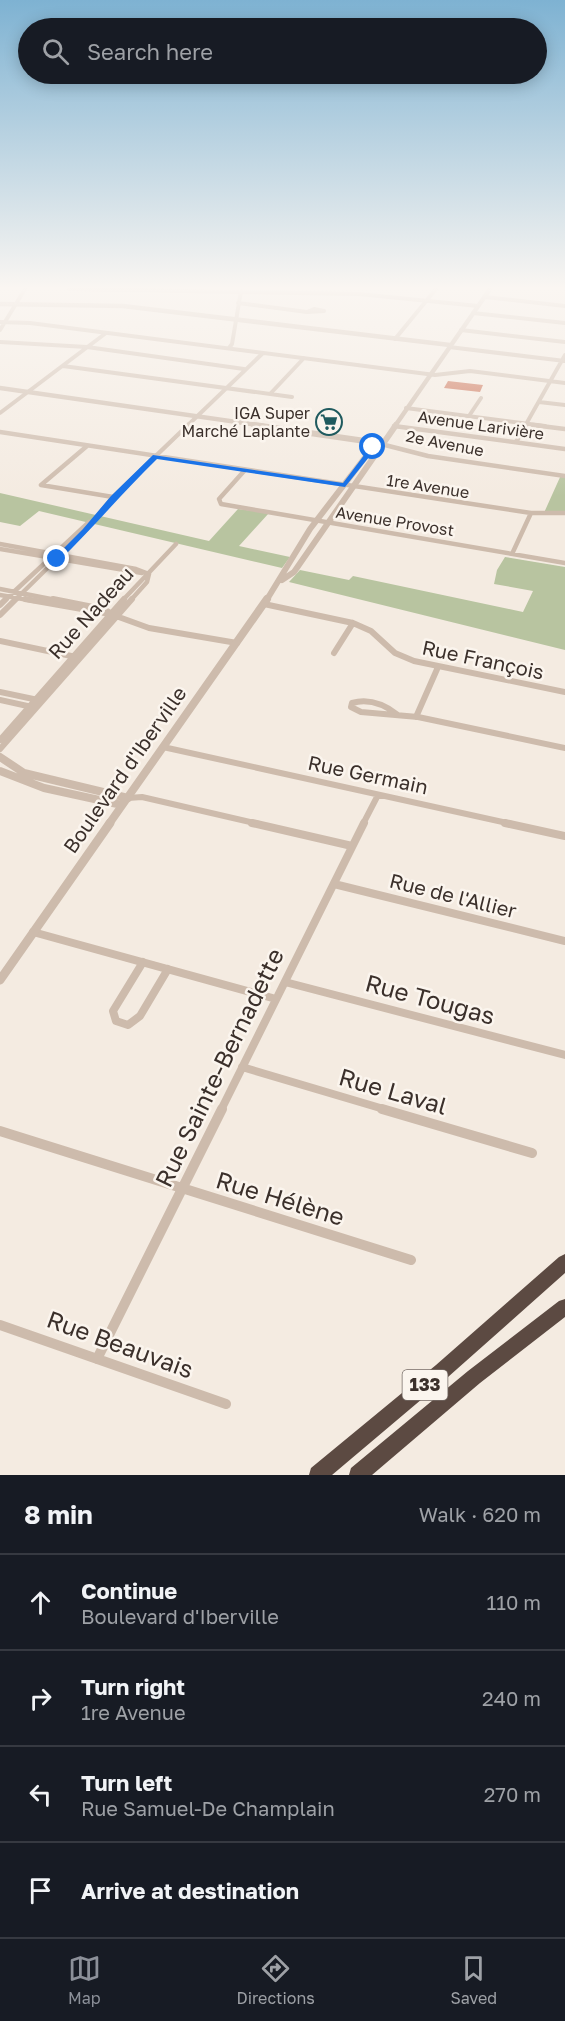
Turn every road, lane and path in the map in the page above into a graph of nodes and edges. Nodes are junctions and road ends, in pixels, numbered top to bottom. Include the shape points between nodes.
1 (73, 358) edge
2 (164, 358) edge
3 (256, 358) edge
4 (304, 358) joint
5 (442, 358) edge
6 (539, 358) edge
7 (563, 361) edge
8 (63, 366) junction
9 (244, 369) junction
10 (430, 375) junction
11 (551, 381) junction
12 (565, 383) edge
13 (0, 388) edge
14 (224, 388) junction
15 (28, 392) junction
16 (270, 394) junction
17 (292, 398) dead end
18 (481, 398) dead end
19 (539, 402) junction
20 (565, 405) edge
21 (406, 408) junction
22 (0, 413) edge
23 (470, 416) junction
24 (195, 417) junction
25 (527, 424) junction
26 (394, 426) junction
27 (565, 429) edge
28 (0, 432) edge
29 (357, 440) junction
30 (516, 442) junction
31 (381, 444) junction
32 (87, 446) junction
33 (565, 449) edge
34 (369, 453) junction
35 (155, 456) junction
36 (245, 470) junction
37 (565, 476) edge
38 (345, 485) junction
39 (354, 487) junction
40 (113, 497) junction
41 (531, 513) junction
42 (565, 513) edge
43 (317, 522) junction
44 (327, 524) junction
45 (176, 544) dead end
46 (0, 546) edge
47 (512, 554) junction
48 (55, 557) junction
49 (565, 562) edge
50 (149, 573) junction
51 (280, 581) junction
52 (0, 589) edge
53 (11, 594) junction
54 (0, 595) edge
55 (19, 596) junction
56 (264, 604) junction
57 (0, 605) edge
58 (0, 615) edge
59 (113, 616) junction
60 (353, 623) junction
61 (0, 641) edge
62 (237, 643) junction
63 (334, 653) dead end
64 (73, 656) junction
65 (80, 658) junction
66 (438, 667) junction
67 (565, 692) edge
68 (0, 693) edge
69 (0, 700) edge
70 (38, 701) junction
71 (33, 707) junction
72 (398, 716) junction
73 (416, 717) junction
74 (0, 740) edge
75 (163, 747) junction
76 (565, 748) edge
77 (0, 749) edge
78 (0, 757) edge
79 (0, 771) edge
80 (71, 784) junction
81 (64, 792) junction
82 (378, 795) junction
83 (125, 801) junction
84 (565, 836) edge
85 (352, 846) junction
86 (334, 884) junction
87 (33, 932) junction
88 (565, 941) edge
89 (143, 962) junction
90 (168, 969) junction
91 (0, 980) edge
92 (285, 982) junction
93 (276, 999) junction
94 (565, 1055) edge
95 (242, 1067) junction
96 (0, 1131) edge
97 (532, 1153) dead end
98 (182, 1188) junction
99 (411, 1260) dead end
100 (565, 1262) edge
101 (565, 1307) edge
102 (0, 1325) edge
103 (97, 1359) junction
104 (226, 1404) dead end
105 (318, 1475) edge
106 (358, 1475) edge

1 - 8 street
2 - 9 street
3 - 9 street
4 - 10 street
4 - 16 street
5 - 10 street, Boulevard d'Iberville
6 - 7 street
7 - 11 street
8 - 14 street
8 - 15 street
9 - 14 street
10 - 11 street via 470,371
10 - 21 street, Boulevard d'Iberville
11 - 12 street
11 - 19 street
13 - 15 street, 2e Avenue
14 - 16 street
14 - 24 street
15 - 22 street
15 - 24 street, 2e Avenue
16 - 17 street
18 - 23 street
19 - 20 street
19 - 25 street
21 - 23 street
21 - 26 street, Boulevard d'Iberville
23 - 25 street
24 - 29 street, 2e Avenue
24 - 35 street
25 - 27 street
25 - 30 street
26 - 30 street, Avenue Larivière
26 - 31 street, Boulevard d'Iberville
28 - 32 street, 1re Avenue
29 - 31 street, 2e Avenue
29 - 34 street
30 - 33 street, Avenue Larivière
31 - 34 street, Boulevard d'Iberville
31 - 37 street, 2e Avenue via 428,456
31 - 39 street, Boulevard d'Iberville
32 - 35 street, 1re Avenue
32 - 40 street via 41,484
34 - 38 street, Boulevard d'Iberville
35 - 36 street, 1re Avenue
35 - 40 street
36 - 38 street, 1re Avenue
36 - 43 street, Avenue Provost via 220,501
38 - 39 street, 1re Avenue
38 - 43 street, Boulevard d'Iberville
39 - 41 street, 1re Avenue
39 - 44 street, Boulevard d'Iberville
40 - 48 street via 86,530
41 - 42 street, 1re Avenue
41 - 47 street
43 - 44 street, Avenue Provost
43 - 51 street, Boulevard d'Iberville
44 - 47 street, Avenue Provost
44 - 51 street, Boulevard d'Iberville via 294,572
45 - 50 street, Rue Nadeau
46 - 48 street
47 - 49 street, Avenue Provost
48 - 50 street via 131,573
48 - 53 street
48 - 55 street
50 - 59 street, Rue Nadeau
51 - 56 street, Boulevard d'Iberville
52 - 53 street
53 - 54 street
53 - 55 street
53 - 57 street
55 - 58 street
55 - 59 street
56 - 60 street, Rue François
56 - 62 street, Boulevard d'Iberville
59 - 62 street via 138,625
59 - 64 street, Rue Nadeau
59 - 65 street, Rue Nadeau
60 - 63 street
60 - 66 street, Rue François via 371,631 395,653
61 - 64 street
62 - 75 street, Boulevard d'Iberville
64 - 65 street
64 - 70 street, Rue Nadeau
65 - 70 street, Rue Nadeau
66 - 67 street, Rue François
66 - 73 street
68 - 70 street
69 - 71 street
70 - 71 street, Rue Nadeau
71 - 74 street, Rue Nadeau
71 - 77 street, Rue Nadeau
72 - 72 street via 364,700 352,703 351,707 360,713
72 - 73 street
73 - 76 street
75 - 82 street, Rue Germain
75 - 83 street, Boulevard d'Iberville
78 - 80 street via 24,773
79 - 81 street
80 - 81 street
80 - 83 street
81 - 83 street
82 - 84 street, Rue Germain
82 - 85 street, Rue Sainte-Bernadette
83 - 85 street via 142,797
83 - 87 street, Boulevard d'Iberville
85 - 86 street, Rue Sainte-Bernadette
86 - 88 street, Rue de l'Allier
86 - 92 street, Rue Sainte-Bernadette
87 - 89 street
87 - 91 street, Boulevard d'Iberville
89 - 90 street
89 - 90 street via 113,1011 116,1021 128,1024 140,1016
90 - 93 street
92 - 93 street, Rue Sainte-Bernadette
92 - 94 street, Rue Tougas
93 - 95 street, Rue Sainte-Bernadette
95 - 97 street, Rue Laval
95 - 98 street, Rue Sainte-Bernadette
96 - 98 street, Rue Hélène
98 - 99 street, Rue Hélène
98 - 103 street, Rue Sainte-Bernadette
100 - 105 highway, 133
101 - 106 highway, 133
102 - 103 street, Rue Beauvais
103 - 104 street, Rue Beauvais

